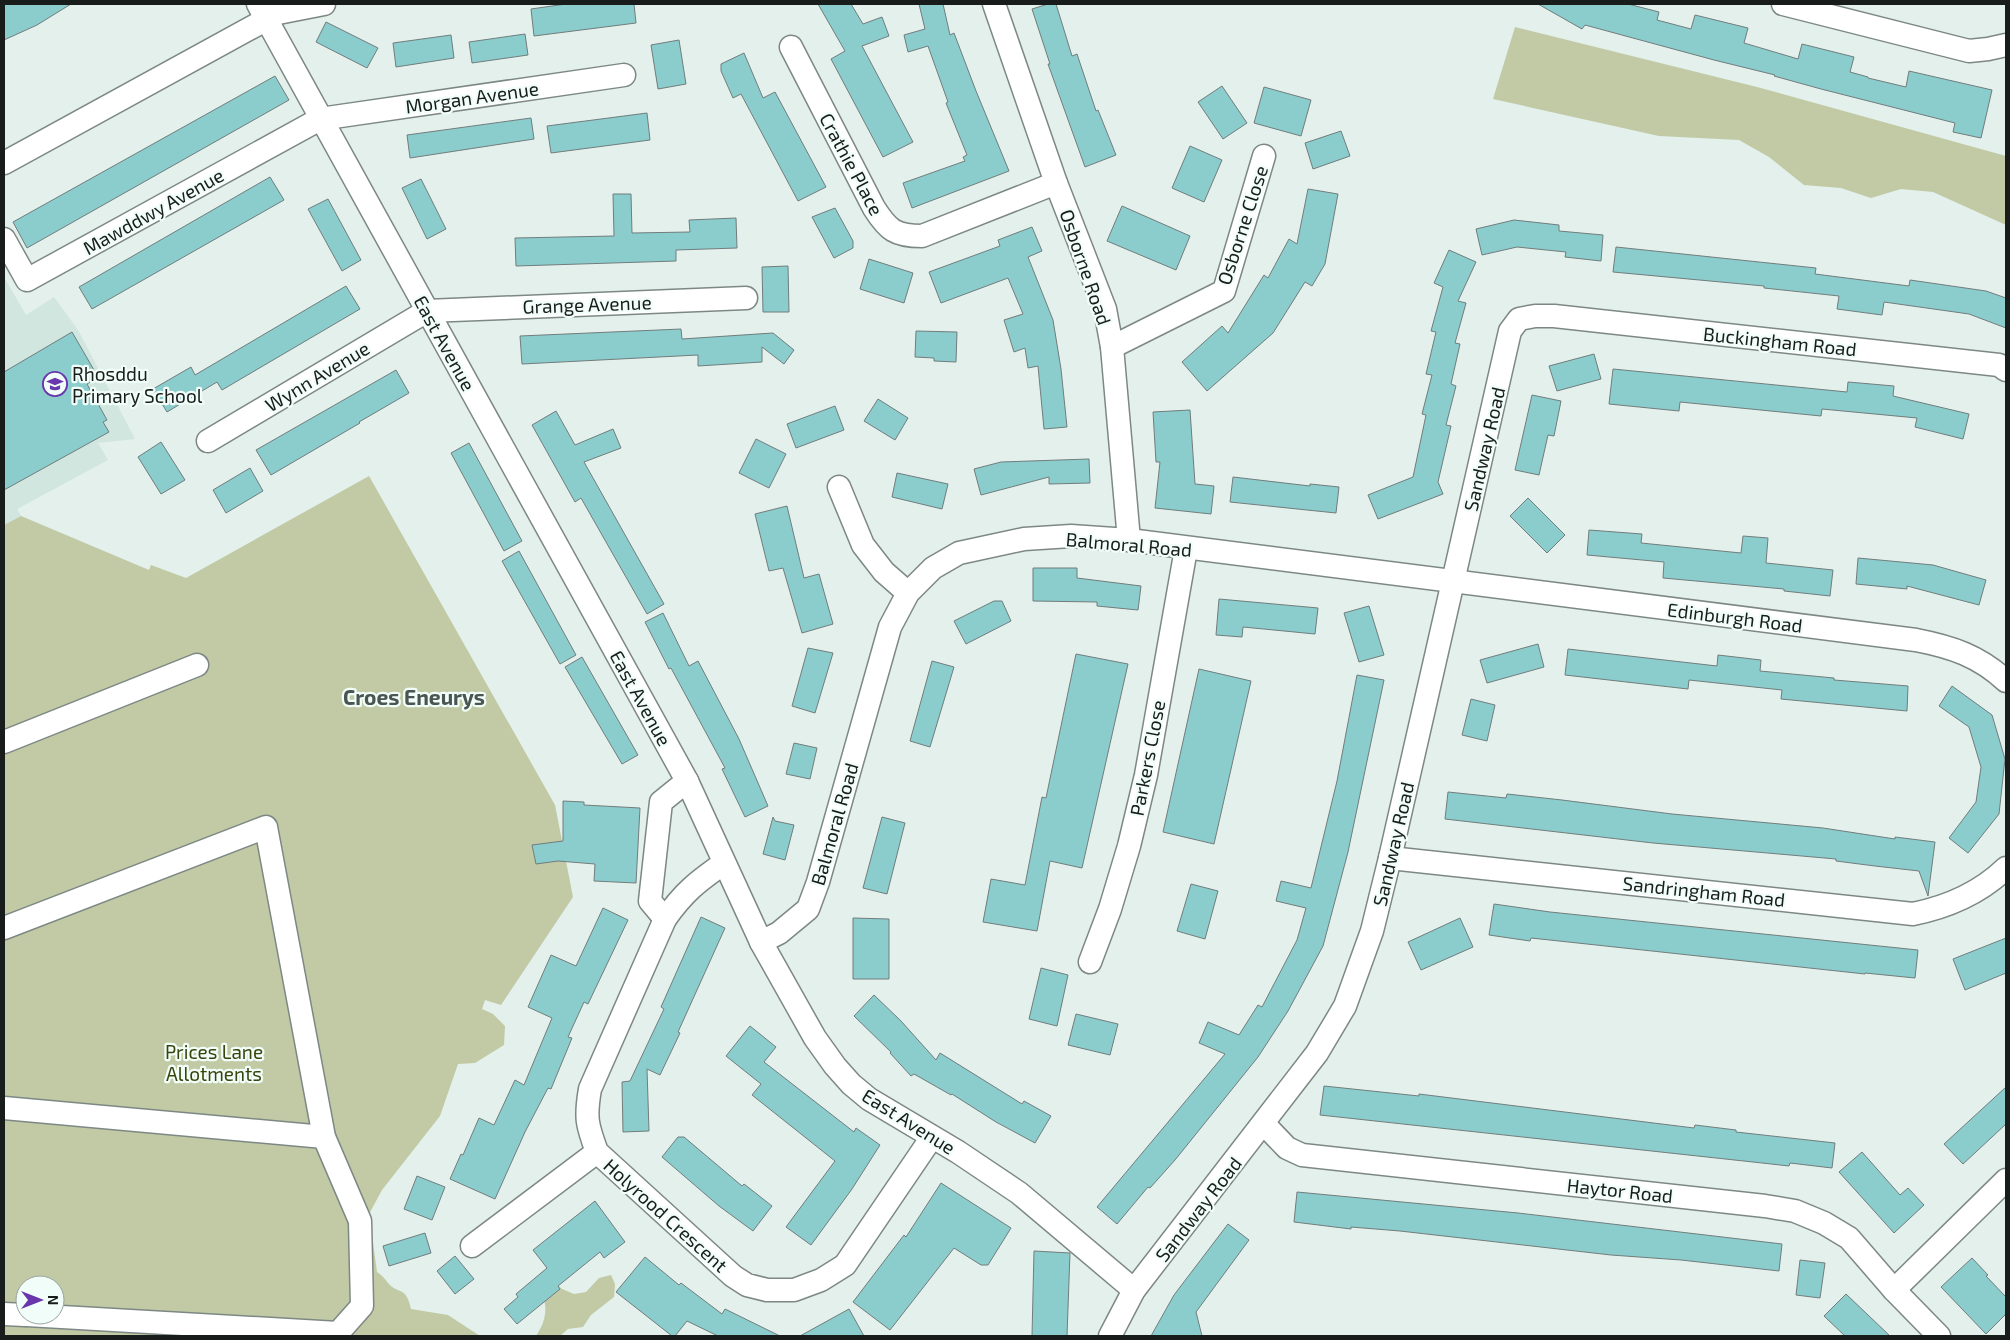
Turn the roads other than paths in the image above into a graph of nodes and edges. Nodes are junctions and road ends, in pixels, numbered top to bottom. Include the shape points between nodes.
1 (324, 4) edge
2 (994, 4) edge
3 (1783, 4) edge
4 (262, 12) edge
5 (2006, 45) edge
6 (791, 47) dead end
7 (624, 75) dead end
8 (320, 118) junction
9 (1264, 156) dead end
10 (4, 163) edge
11 (1056, 184) junction
12 (4, 239) edge
13 (746, 298) dead end
14 (427, 311) junction
15 (1554, 316) joint
16 (1112, 347) junction
17 (2006, 370) edge
18 (208, 441) dead end
19 (839, 486) dead end
20 (1129, 540) junction
21 (1186, 548) junction
22 (1454, 582) junction
23 (908, 593) junction
24 (197, 665) dead end
25 (2006, 681) edge
26 (4, 742) edge
27 (687, 782) junction
28 (1390, 858) junction
29 (724, 863) junction
30 (2006, 868) edge
31 (665, 919) junction
32 (4, 928) edge
33 (761, 942) junction
34 (1090, 962) dead end
35 (4, 1108) edge
36 (1264, 1124) junction
37 (324, 1137) junction
38 (932, 1137) junction
39 (597, 1152) junction
40 (2006, 1180) edge
41 (472, 1246) dead end
42 (1134, 1290) junction
43 (1894, 1290) junction
44 (65, 1317) edge
45 (1110, 1336) edge
46 (1939, 1336) edge

1 - 4 street via 278,13
2 - 11 street, Osborne Road
3 - 5 street via 1969,51
4 - 8 street, East Avenue
4 - 10 street
6 - 11 street, Crathie Place via 874,208 884,224 896,232 922,236
7 - 8 street, Morgan Avenue
8 - 12 street, Mawddwy Avenue via 27,280
8 - 14 street, East Avenue
9 - 16 street, Osborne Close via 1224,291
11 - 16 street, Osborne Road via 1105,309
13 - 14 street, Grange Avenue
14 - 18 street, Wynn Avenue
14 - 27 street, East Avenue
15 - 17 street, Buckingham Road via 1999,365
15 - 22 street, Sandway Road via 1520,319 1510,331
16 - 20 street, Osborne Road
19 - 23 street via 863,545 884,572
20 - 21 street, Balmoral Road
20 - 23 street, Balmoral Road via 1062,536 1024,539 959,552 933,568
21 - 22 street, Balmoral Road
21 - 34 street, Parkers Close via 1138,810 1110,909
22 - 25 street, Edinburgh Road via 1916,640 1970,656 1991,667
22 - 28 street, Sandway Road
23 - 33 street, Balmoral Road via 890,627 808,909 779,933
24 - 26 street
27 - 29 street, East Avenue
27 - 31 street via 661,802 650,901
28 - 30 street, Sandringham Road via 1913,914 1932,910 1979,890
28 - 36 street, Sandway Road via 1372,931 1345,1006 1316,1053
29 - 31 street, Holyrood Crescent via 680,898
29 - 33 street, East Avenue
31 - 39 street, Holyrood Crescent via 590,1089 586,1112
32 - 37 street via 266,828
33 - 38 street, East Avenue via 790,997 835,1066 869,1100
35 - 37 street
36 - 42 street, Sandway Road
36 - 43 street, Haytor Road via 1287,1148 1302,1155 1795,1212 1824,1223 1849,1238
37 - 44 street via 360,1222 362,1306 338,1333
38 - 39 street, Holyrood Crescent via 845,1266 794,1290 767,1290 747,1285 733,1276
38 - 42 street, East Avenue via 1020,1193
39 - 41 street
40 - 43 street
42 - 45 street, Sandway Road
43 - 46 street, Haytor Road

